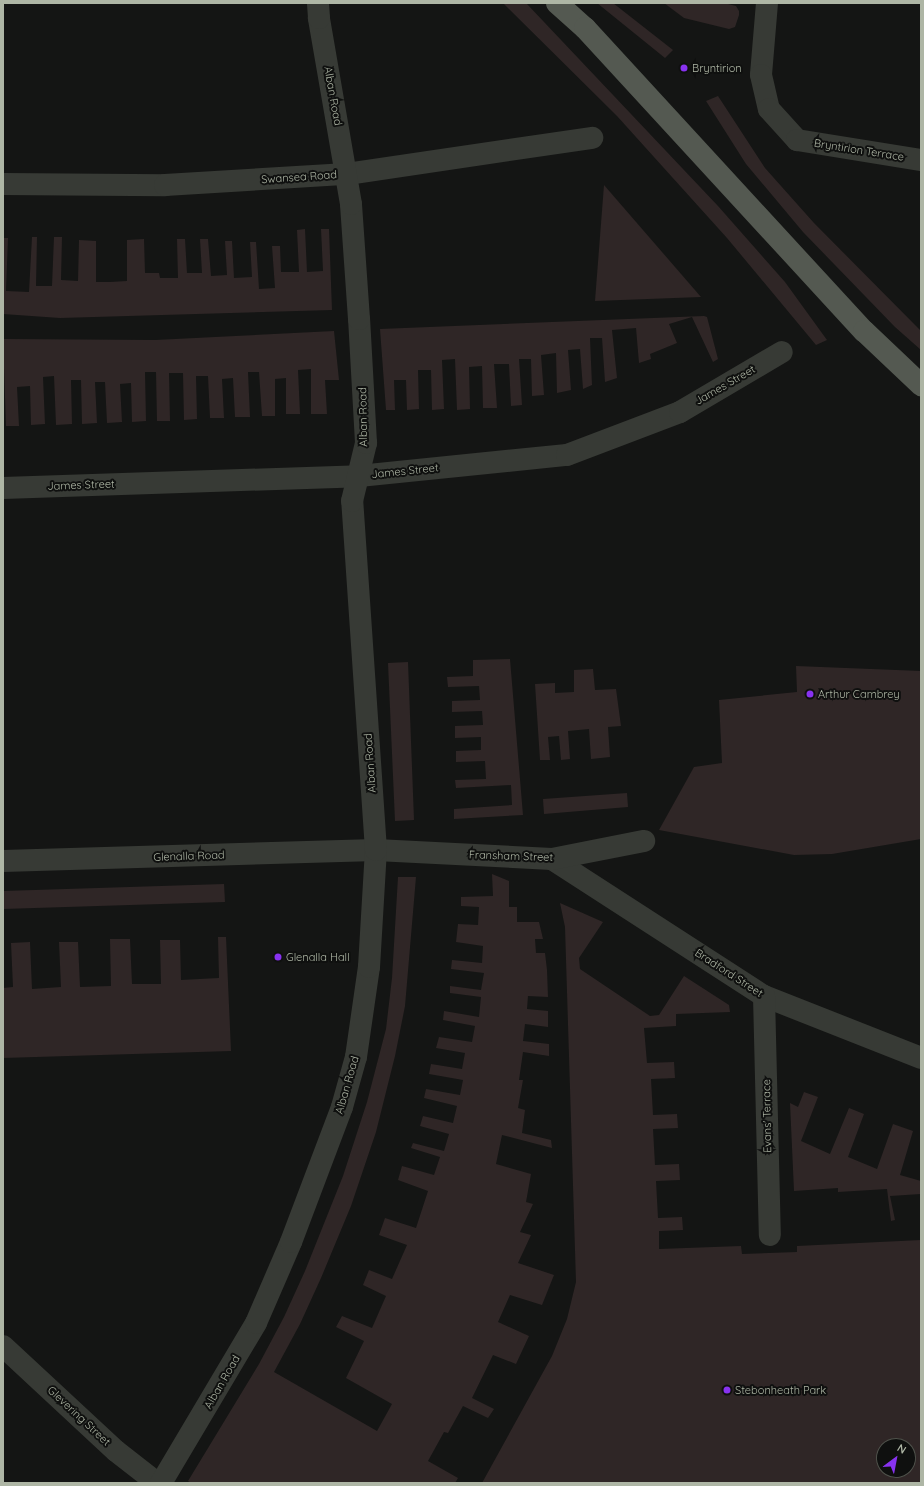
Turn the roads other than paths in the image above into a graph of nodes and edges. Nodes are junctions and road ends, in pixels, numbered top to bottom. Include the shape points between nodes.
1 (318, 3) edge
2 (557, 3) edge
3 (767, 3) edge
4 (592, 138) dead end
5 (921, 160) edge
6 (347, 174) junction
7 (3, 184) edge
8 (782, 352) dead end
9 (921, 385) edge
10 (359, 476) junction
11 (3, 488) edge
12 (644, 841) dead end
13 (376, 850) junction
14 (552, 859) junction
15 (3, 861) edge
16 (764, 996) junction
17 (921, 1058) edge
18 (770, 1235) dead end
19 (3, 1346) edge
20 (157, 1483) edge
21 (161, 1483) edge

1 - 6 street, Alban Road
2 - 9 main road via 585,28 864,331
3 - 5 street, Bryntirion Terrace via 761,75 769,109 797,140
4 - 6 street, Swansea Road
6 - 7 street, Swansea Road via 165,185
6 - 10 street, Alban Road via 359,311 366,443
8 - 10 street, James Street via 680,412 567,455
10 - 11 street, James Street
10 - 13 street, Alban Road via 352,501
12 - 14 street, Fransham Street
13 - 14 street, Fransham Street
13 - 15 street, Glenalla Road
13 - 21 street, Alban Road via 369,967 356,1057 342,1107 291,1242 256,1323
14 - 16 street, Bradford Street
16 - 17 street, Bradford Street
16 - 18 street, Evans' Terrace
19 - 20 street, Glevering Street via 116,1451

